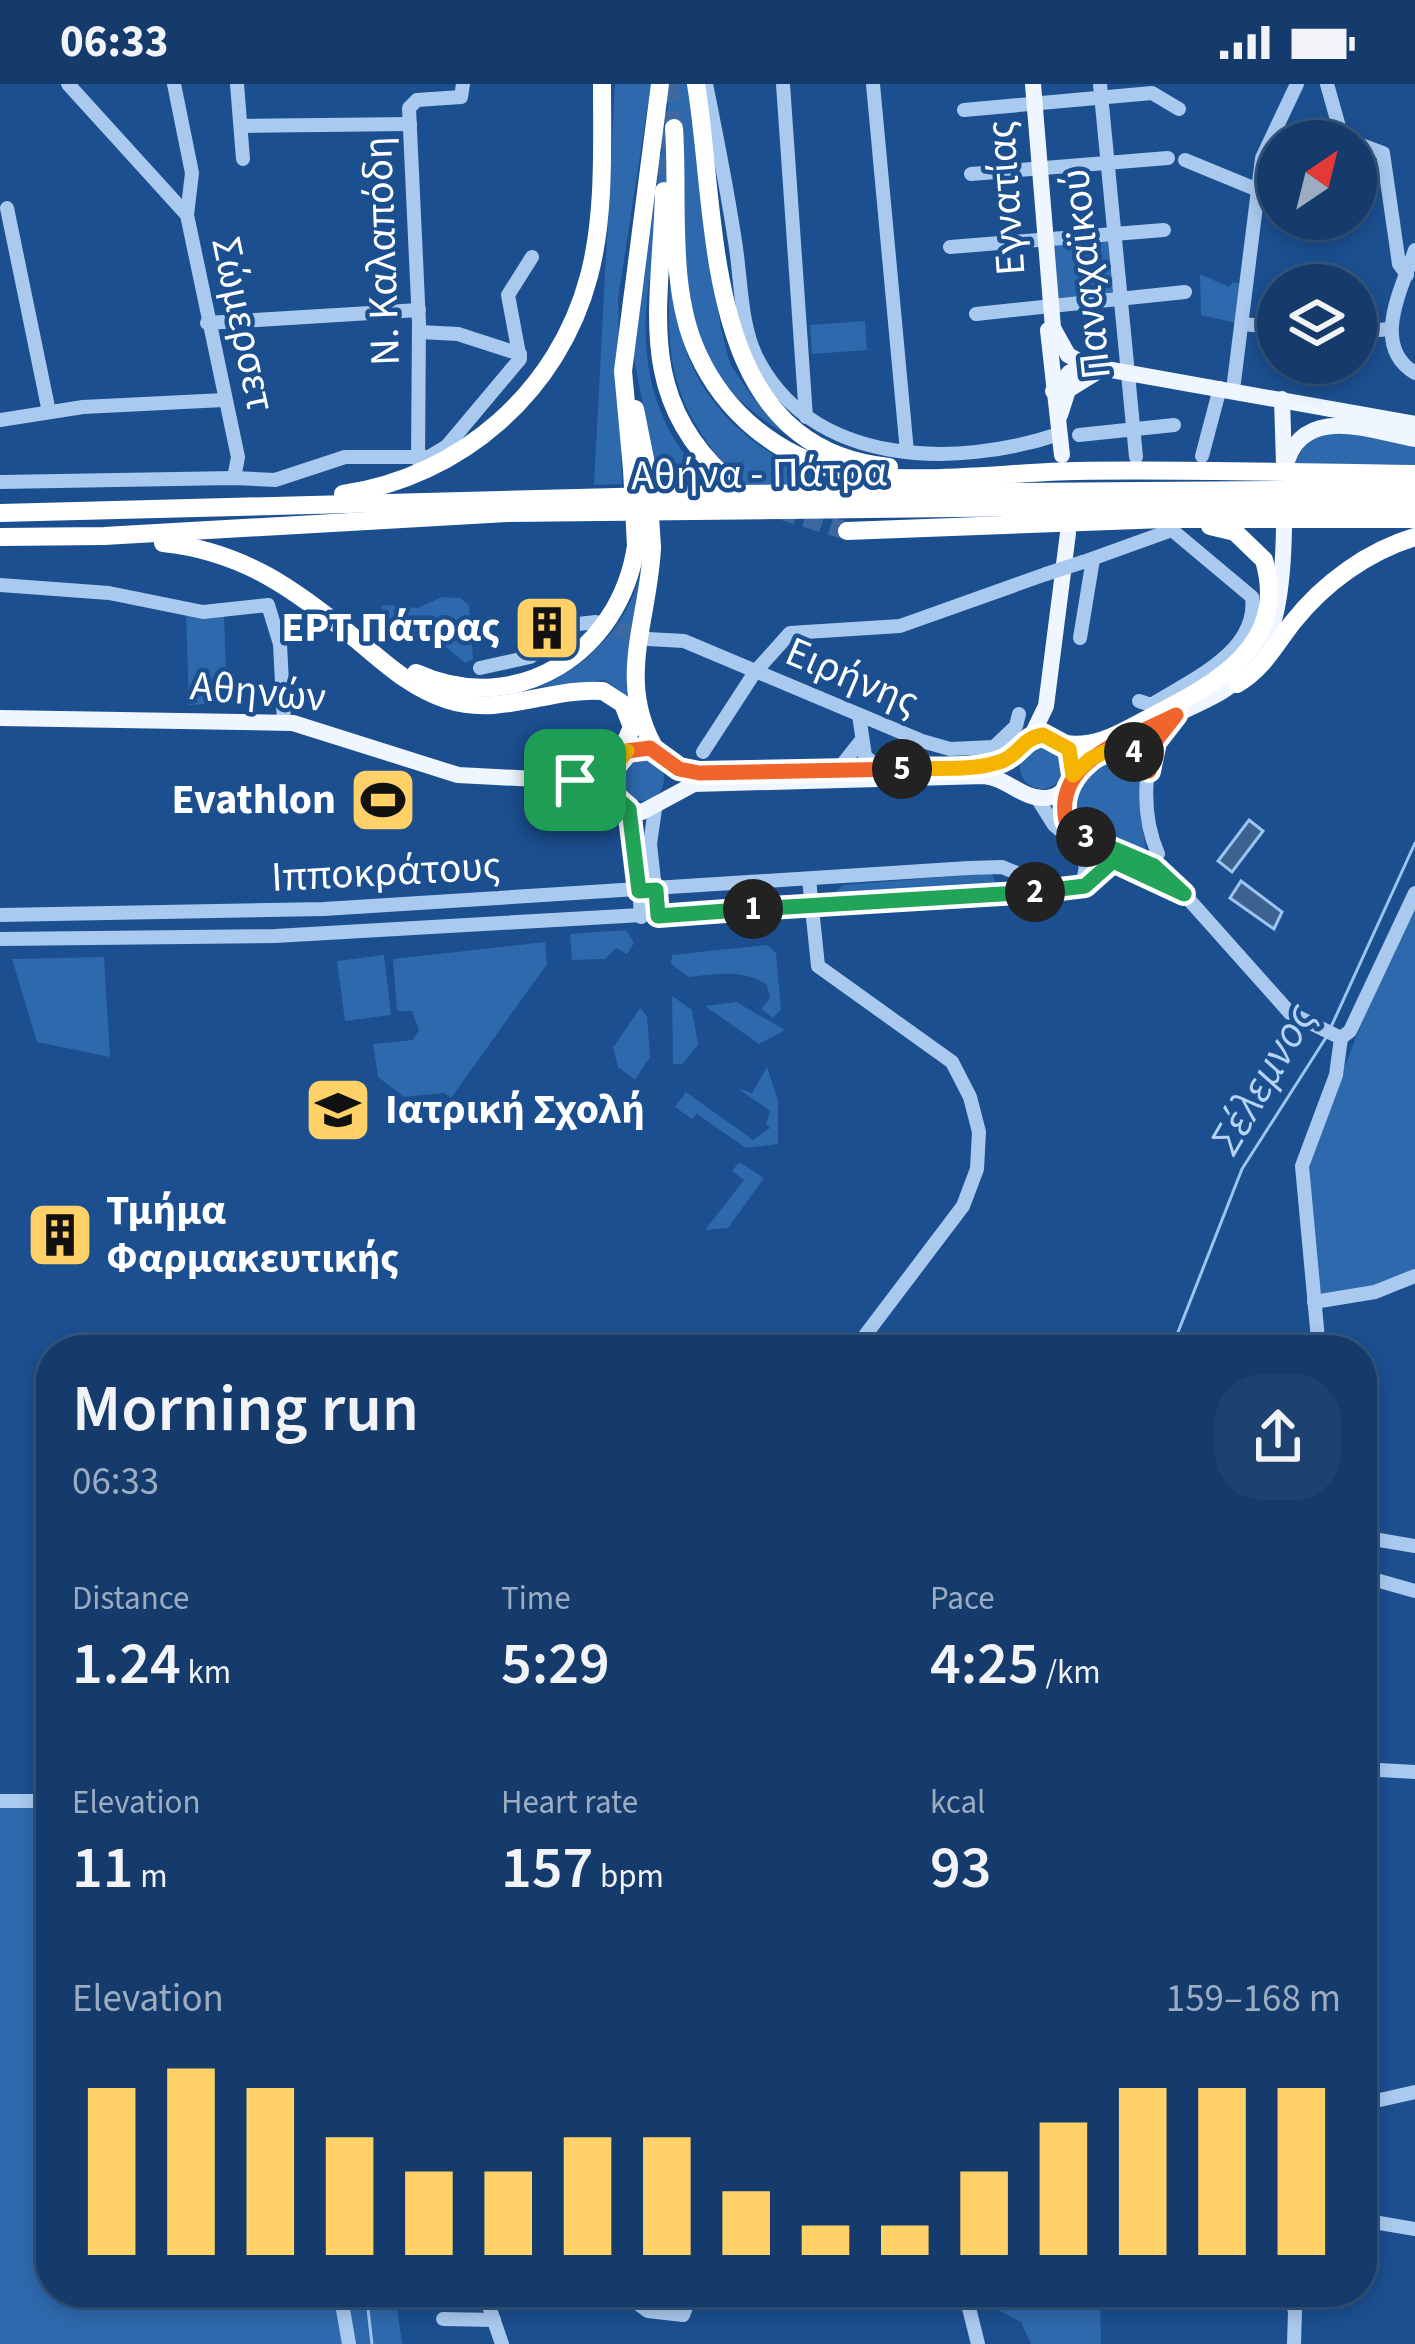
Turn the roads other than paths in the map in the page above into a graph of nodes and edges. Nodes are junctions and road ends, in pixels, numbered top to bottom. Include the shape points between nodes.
1 (68, 84) edge
2 (174, 84) edge
3 (237, 84) edge
4 (463, 84) edge
5 (602, 84) edge
6 (660, 84) edge
7 (696, 84) edge
8 (706, 84) edge
9 (783, 84) edge
10 (873, 84) edge
11 (1034, 84) edge
12 (1297, 84) edge
13 (1327, 84) edge
14 (1101, 91) edge
15 (1035, 105) junction
16 (1180, 109) dead end
17 (964, 110) dead end
18 (1279, 120) edge
19 (1337, 120) edge
20 (410, 124) junction
21 (242, 126) junction
22 (674, 128) tunnel mouth
23 (1377, 151) edge
24 (1168, 158) dead end
25 (244, 159) dead end
26 (1185, 160) dead end
27 (1109, 163) junction
28 (1040, 169) junction
29 (971, 174) dead end
30 (1257, 190) edge
31 (664, 191) tunnel mouth
32 (1257, 200) edge
33 (7, 208) dead end
34 (187, 215) junction
35 (1164, 230) dead end
36 (1117, 237) junction
37 (1046, 242) junction
38 (950, 248) dead end
39 (1415, 250) edge
40 (532, 257) dead end
41 (1407, 274) junction
42 (1185, 292) dead end
43 (1124, 299) junction
44 (1050, 306) junction
45 (419, 310) junction
46 (976, 314) dead end
47 (207, 323) junction
48 (1244, 324) junction
49 (1257, 326) edge
50 (1390, 328) junction
51 (1377, 330) edge
52 (419, 332) junction
53 (520, 354) junction
54 (1095, 367) junction
55 (1415, 373) edge
56 (1122, 374) junction
57 (1226, 389) junction
58 (1053, 391) junction
59 (1282, 399) junction
60 (224, 400) junction
61 (49, 412) junction
62 (806, 417) junction
63 (0, 420) edge
64 (1174, 424) dead end
65 (1415, 424) edge
66 (1134, 429) junction
67 (1059, 434) junction
68 (1079, 435) dead end
69 (1415, 440) edge
70 (907, 452) junction
71 (1062, 455) dead end
72 (1202, 456) dead end
73 (1136, 457) dead end
74 (418, 460) junction
75 (941, 474) junction
76 (1415, 474) edge
77 (724, 476) dead end
78 (234, 478) junction
79 (0, 482) edge
80 (1415, 489) edge
81 (1415, 503) edge
82 (228, 509) junction
83 (0, 513) edge
84 (1164, 519) junction
85 (1415, 519) edge
86 (1284, 528) dead end
87 (847, 531) tunnel mouth
88 (1068, 533) dead end
89 (104, 536) junction
90 (0, 537) edge
91 (1415, 537) edge
92 (644, 547) junction
93 (1088, 561) junction
94 (0, 585) edge
95 (596, 622) tunnel mouth
96 (1081, 638) dead end
97 (648, 639) tunnel mouth
98 (359, 642) junction
99 (480, 668) dead end
100 (755, 672) junction
101 (1237, 684) junction
102 (1139, 701) dead end
103 (1019, 714) dead end
104 (859, 715) junction
105 (1176, 715) junction
106 (0, 718) edge
107 (284, 722) junction
108 (1031, 737) junction
109 (860, 742) junction
110 (1065, 744) junction
111 (1121, 744) junction
112 (704, 752) dead end
113 (1012, 756) junction
114 (663, 758) junction
115 (616, 763) junction
116 (880, 770) junction
117 (837, 771) junction
118 (1149, 771) junction
119 (575, 780) junction
120 (1070, 781) junction
121 (1015, 783) junction
122 (613, 793) junction
123 (670, 795) junction
124 (1037, 798) junction
125 (629, 809) junction
126 (655, 809) junction
127 (1074, 842) junction
128 (1158, 854) dead end
129 (1109, 855) junction
130 (809, 879) junction
131 (1071, 885) junction
132 (656, 890) junction
133 (639, 891) junction
134 (1415, 893) edge
135 (811, 905) junction
136 (0, 915) edge
137 (658, 916) junction
138 (641, 917) junction
139 (0, 939) edge
140 (1338, 1038) junction
141 (1415, 1276) edge
142 (1314, 1302) junction
143 (865, 1335) edge
144 (1317, 1335) edge
145 (1377, 1540) edge
146 (1415, 1546) edge
147 (1377, 1581) edge
148 (1415, 1592) edge
149 (1377, 1770) edge
150 (1415, 1772) edge
151 (0, 1801) edge
152 (36, 1801) edge
153 (1415, 2092) edge
154 (1377, 2100) edge
155 (1377, 2222) edge
156 (1413, 2226) edge
157 (343, 2307) edge
158 (489, 2307) edge
159 (642, 2307) edge
160 (686, 2307) edge
161 (969, 2307) edge
162 (1290, 2307) edge
163 (443, 2319) dead end
164 (494, 2320) junction
165 (349, 2344) edge
166 (502, 2344) edge
167 (978, 2344) edge
168 (1294, 2344) edge

1 - 34 street, Σώμερσετ
2 - 34 street via 192,173
3 - 21 street
4 - 20 street, Ν. Καλαπόδη via 460,97 415,100
5 - 82 highway via 589,275 557,354 519,404 473,444 413,474 349,493
6 - 92 highway, bridge via 623,371
7 - 75 highway via 724,294 750,378 781,416 828,449 876,466
8 - 62 street via 750,338 776,386
9 - 62 street
10 - 70 street
11 - 15 main road, Εγνατίας
12 - 18 street
13 - 19 street
14 - 15 street
14 - 16 street via 1152,94
14 - 27 street, Παναχαϊκού
15 - 17 street
15 - 28 main road, Εγνατίας
20 - 21 street
20 - 45 street, Ν. Καλαπόδη
21 - 25 street
22 - 75 highway via 684,314 725,399 765,438 814,463 871,477
23 - 41 street
24 - 27 street
26 - 30 street
27 - 28 street
27 - 36 street, Παναχαϊκού
28 - 29 street
28 - 37 main road, Εγνατίας
31 - 77 highway via 659,363 676,417
32 - 48 street
33 - 61 street
34 - 47 street, Σώμερσετ
35 - 36 street
36 - 37 street
36 - 43 street, Παναχαϊκού
37 - 38 street
37 - 44 main road, Εγνατίας
39 - 41 street
40 - 53 street via 508,295
41 - 50 street
42 - 43 street
43 - 44 street
43 - 56 street, Παναχαϊκού
44 - 46 street
44 - 54 main road, Εγνατίας via 1061,347
44 - 58 main road, Εγνατίας
45 - 47 street
45 - 52 street, Ν. Καλαπόδη
47 - 60 street, Σώμερσετ
48 - 49 street
48 - 57 street
50 - 51 street
50 - 55 street via 1399,361
52 - 53 street via 458,334
52 - 74 street, Ν. Καλαπόδη
53 - 74 street via 447,446
54 - 56 main road
54 - 58 main road via 1070,372
56 - 57 main road
56 - 66 street, Παναχαϊκού
56 - 67 main road via 1073,384
57 - 59 main road
57 - 72 street
58 - 67 main road, Εγνατίας
59 - 65 main road
59 - 69 main road via 1285,468 1292,447 1319,426
60 - 61 street
60 - 78 street, Σώμερσετ via 238,458
61 - 63 street
62 - 70 street via 865,445
64 - 66 street
66 - 68 street
66 - 73 street, Παναχαϊκού
67 - 70 street via 995,453
67 - 71 main road, Εγνατίας
74 - 78 street via 345,457 266,482
75 - 76 highway
78 - 79 street
80 - 82 highway, Αθήνα - Πάτρα via 734,494
81 - 89 highway, Αθήνα - Πάτρα via 507,513
82 - 83 highway
84 - 85 highway
84 - 87 highway
84 - 110 highway via 1235,532 1257,549 1269,585 1255,639 1209,687 1105,741
86 - 101 main road via 1278,617
88 - 108 main road via 1046,706
89 - 90 highway
89 - 98 highway via 188,545 246,562
91 - 101 highway via 1345,573
92 - 98 highway via 605,628 567,663 531,681 486,688 434,682
92 - 114 highway via 632,666 641,716
93 - 96 street
93 - 100 street, bridge via 900,626 798,629
93 - 102 street via 1172,530 1252,597 1243,636 1226,657 1151,705
94 - 107 street via 109,593 203,612 268,605 280,644
95 - 99 street via 578,624 530,657
97 - 100 street, Ειρήνης via 684,641
98 - 115 highway via 404,679 454,702 603,692 622,704 632,727
100 - 104 street, Ειρήνης
100 - 112 street
101 - 105 main road
103 - 104 street, Ειρήνης via 999,744 963,750
104 - 109 street
105 - 111 main road
105 - 118 street via 1155,742
106 - 107 main road, Αθηνών
107 - 119 main road, Αθηνών via 458,775
108 - 110 main road
108 - 113 main road
109 - 116 street
109 - 117 street
110 - 120 main road via 1074,762
111 - 118 street
111 - 120 main road via 1090,759
113 - 116 main road, Αθηνών
113 - 121 main road
114 - 115 main road, Αθηνών via 641,748
114 - 117 main road, Αθηνών via 699,773
114 - 123 main road
115 - 119 main road, Αθηνών
115 - 122 main road
116 - 117 main road, Αθηνών
118 - 128 street via 1149,833
119 - 122 main road, Αθηνών
120 - 124 main road via 1054,796
120 - 129 street via 1066,821
121 - 123 main road via 984,776 701,784
121 - 124 main road
122 - 125 main road, Αθηνών
123 - 126 main road
124 - 127 street
125 - 126 main road
125 - 133 street
126 - 132 street
127 - 129 street
127 - 131 street via 1086,866
129 - 131 street
129 - 140 street via 1154,866 1279,1001
130 - 131 street, Ιπποκράτους via 1002,867
130 - 132 street, Ιπποκράτους
130 - 135 street
131 - 135 street, Ιπποκράτους
132 - 133 street, Ιπποκράτους
132 - 137 street
133 - 136 street, Ιπποκράτους
133 - 138 street
134 - 140 street via 1350,1031
135 - 137 street, Ιπποκράτους
135 - 143 street via 818,966 952,1061 979,1132 977,1169 962,1206
137 - 138 street, Ιπποκράτους
138 - 139 street, Ιπποκράτους via 275,936
140 - 142 street via 1336,1075 1302,1166
141 - 142 street
142 - 144 street
145 - 146 street
147 - 148 street
149 - 150 street
151 - 152 street
153 - 154 street
155 - 156 street
157 - 165 street
158 - 164 street
159 - 160 street via 683,2314
161 - 167 street
162 - 168 street
163 - 164 street
164 - 166 street

